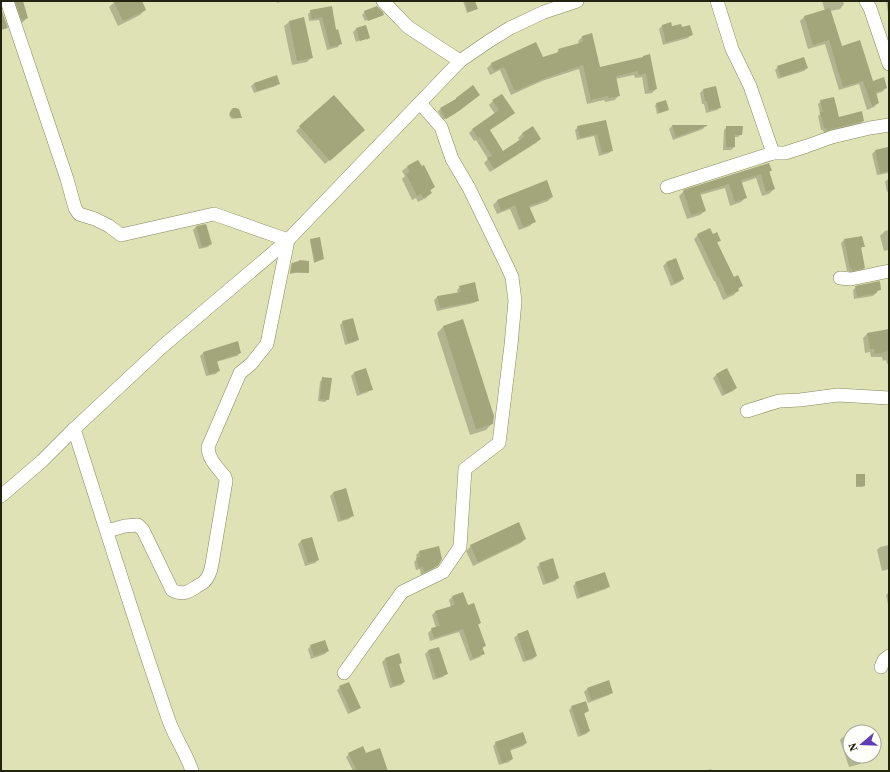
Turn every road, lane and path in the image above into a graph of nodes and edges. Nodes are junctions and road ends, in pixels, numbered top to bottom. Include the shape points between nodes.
1 (7, 1) edge
2 (383, 1) edge
3 (577, 1) edge
4 (717, 1) edge
5 (866, 1) edge
6 (460, 61) junction
7 (889, 64) edge
8 (420, 103) junction
9 (889, 125) edge
10 (773, 153) junction
11 (667, 187) dead end
12 (288, 240) junction
13 (889, 271) edge
14 (840, 278) dead end
15 (889, 398) edge
16 (747, 411) dead end
17 (74, 429) junction
18 (1, 496) edge
19 (107, 531) junction
20 (889, 656) edge
21 (880, 667) dead end
22 (344, 673) dead end
23 (192, 771) edge

1 - 12 street via 79,214 95,219 121,234 214,214
2 - 6 street via 408,27
3 - 6 street via 544,12 510,28
4 - 10 street via 732,49 750,86
5 - 7 street
6 - 8 street
8 - 12 street
8 - 22 street via 441,127 452,159 470,188 512,278 515,301 499,443 465,469 460,547 443,572 402,592
9 - 10 street via 832,137 785,153
10 - 11 street
12 - 17 street via 162,346
12 - 19 street via 267,344 240,373 208,448 210,457 226,481 210,573 192,590 184,594 177,593 172,590 144,530 138,524
13 - 14 street via 851,279
15 - 16 street via 838,395 780,401
17 - 18 street
17 - 19 street
19 - 23 street via 169,721
20 - 21 street

